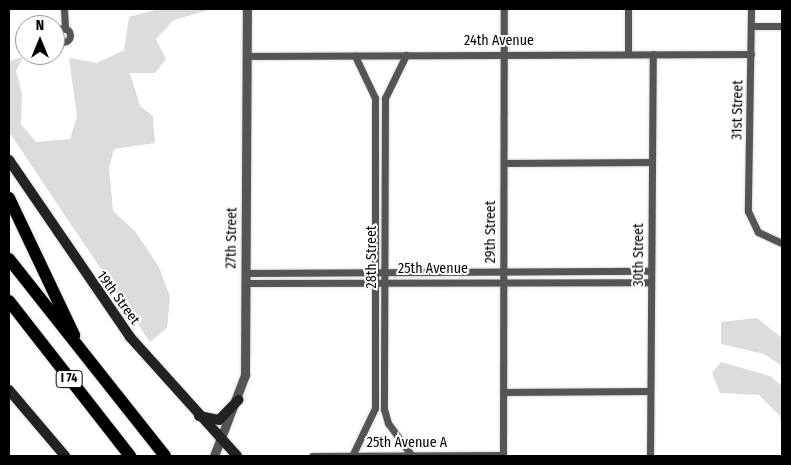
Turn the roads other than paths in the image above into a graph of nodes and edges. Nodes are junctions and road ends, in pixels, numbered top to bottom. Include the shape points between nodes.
1 (247, 9) edge
2 (504, 9) edge
3 (628, 9) edge
4 (751, 9) edge
5 (751, 26) junction
6 (782, 26) edge
7 (504, 54) junction
8 (628, 54) junction
9 (653, 54) junction
10 (751, 54) junction
11 (406, 55) junction
12 (247, 56) junction
13 (355, 56) junction
14 (9, 160) edge
15 (652, 162) junction
16 (504, 163) junction
17 (9, 198) edge
18 (782, 243) edge
19 (9, 259) edge
20 (503, 271) junction
21 (651, 271) junction
22 (376, 272) junction
23 (384, 272) junction
24 (245, 273) junction
25 (376, 281) junction
26 (384, 281) junction
27 (503, 281) junction
28 (651, 282) junction
29 (245, 283) junction
30 (9, 301) edge
31 (81, 351) junction
32 (9, 390) edge
33 (650, 391) junction
34 (503, 392) junction
35 (238, 400) junction
36 (197, 416) junction
37 (220, 440) junction
38 (64, 456) edge
39 (130, 456) edge
40 (165, 456) edge
41 (214, 456) edge
42 (236, 456) edge
43 (312, 456) edge
44 (352, 456) edge
45 (412, 456) edge
46 (503, 456) edge
47 (650, 456) edge

1 - 12 street, 27th Street
2 - 7 street, 29th Street
3 - 8 street
4 - 5 street, 31st Street
5 - 6 street
5 - 10 street, 31st Street
7 - 8 street, 24th Avenue
7 - 11 street, 24th Avenue
7 - 16 street, 29th Street
8 - 9 street, 24th Avenue
9 - 10 street, 24th Avenue
9 - 15 street, 30th Street
10 - 18 street, 31st Street via 748,211 758,232
11 - 13 street, 24th Avenue
11 - 23 street, 28th Street via 385,98
12 - 13 street, 24th Avenue
12 - 24 street, 27th Street
13 - 22 street, 28th Street via 375,98
14 - 36 main road, 19th Street via 120,324
15 - 16 street
15 - 21 street, 30th Street
16 - 20 street, 29th Street
17 - 31 highway
19 - 31 highway, I 74
20 - 21 street, 25th Avenue
20 - 23 street, 25th Avenue
20 - 27 street, 29th Street
21 - 28 street, 30th Street
22 - 23 street, 25th Avenue
22 - 24 street, 25th Avenue
22 - 25 street, 28th Street
23 - 26 street, 28th Street
24 - 29 street, 27th Street
25 - 26 street, 25th Avenue
25 - 29 street, 25th Avenue
25 - 44 street, 28th Street via 375,408
26 - 27 street, 25th Avenue
26 - 45 street, 28th Street via 384,409 388,423
27 - 28 street, 25th Avenue
27 - 34 street, 29th Street
28 - 33 street, 30th Street
29 - 35 street, 27th Street via 245,375
30 - 39 highway, I 74
31 - 40 highway, I 74
32 - 38 main road
33 - 34 street
33 - 47 street, 30th Street
34 - 46 street, 29th Street
35 - 36 main road via 219,420
35 - 37 street, 27th Street
36 - 37 main road, 19th Street
37 - 41 street, 27th Street
37 - 42 main road
43 - 44 street, 25th Avenue A
44 - 45 street, 25th Avenue A
45 - 46 street, 25th Avenue A

